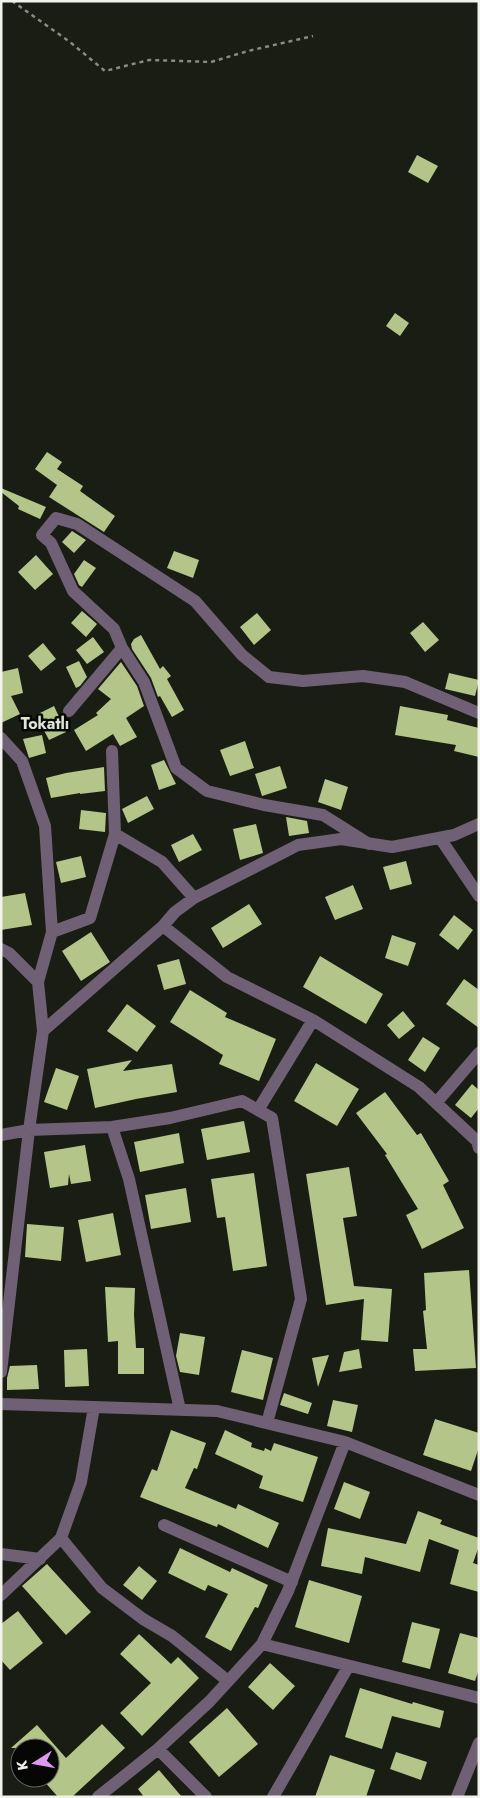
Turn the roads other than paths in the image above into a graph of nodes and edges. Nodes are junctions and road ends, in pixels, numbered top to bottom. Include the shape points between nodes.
1 (122, 648) junction
2 (70, 711) dead end
3 (479, 713) edge
4 (1, 738) edge
5 (112, 751) dead end
6 (479, 824) edge
7 (116, 834) junction
8 (440, 838) junction
9 (370, 844) junction
10 (479, 896) edge
11 (194, 898) junction
12 (163, 926) junction
13 (52, 932) junction
14 (1, 949) edge
15 (38, 982) junction
16 (313, 1020) junction
17 (43, 1031) junction
18 (479, 1053) edge
19 (436, 1103) junction
20 (258, 1110) junction
21 (112, 1127) junction
22 (29, 1130) junction
23 (1, 1135) edge
24 (479, 1148) edge
25 (1, 1372) edge
26 (1, 1404) edge
27 (94, 1407) junction
28 (180, 1410) junction
29 (267, 1423) junction
30 (345, 1442) junction
31 (479, 1495) edge
32 (164, 1525) dead end
33 (61, 1538) junction
34 (1, 1554) edge
35 (40, 1560) junction
36 (292, 1582) junction
37 (1, 1595) edge
38 (262, 1644) junction
39 (348, 1666) junction
40 (228, 1681) junction
41 (479, 1698) edge
42 (479, 1743) edge
43 (158, 1749) junction
44 (98, 1797) edge
45 (206, 1797) edge
46 (273, 1797) edge
47 (457, 1797) edge

1 - 2 street
1 - 3 street via 114,629 74,591 51,543 42,535 56,518 77,524 195,601 242,655 269,678 303,681 363,676 406,682
1 - 9 street via 144,682 176,768 207,791 324,815
4 - 13 street via 22,761 44,826
5 - 7 street
6 - 8 street
7 - 11 street via 162,862
7 - 13 street via 90,918
8 - 9 street via 392,847
8 - 10 street
9 - 11 street via 342,839 298,845
11 - 12 street
12 - 16 street via 228,977
12 - 17 street
13 - 15 street
14 - 15 street
15 - 17 street
16 - 19 street via 419,1087
16 - 20 street
17 - 22 street
18 - 19 street
19 - 24 street via 477,1141
20 - 21 street via 242,1102
20 - 29 street via 272,1118 301,1299
21 - 22 street
21 - 28 street via 129,1179
22 - 23 street
22 - 25 street
26 - 27 street
27 - 28 street
27 - 33 street via 80,1482
28 - 29 street via 218,1411
29 - 30 street
30 - 31 street
30 - 36 street
32 - 36 street
33 - 35 street
33 - 40 street via 102,1588 172,1636
34 - 35 street
35 - 37 street
36 - 38 street
38 - 39 street
38 - 40 street
39 - 41 street
39 - 46 street
40 - 43 street via 210,1702
42 - 47 street
43 - 44 street
43 - 45 street

